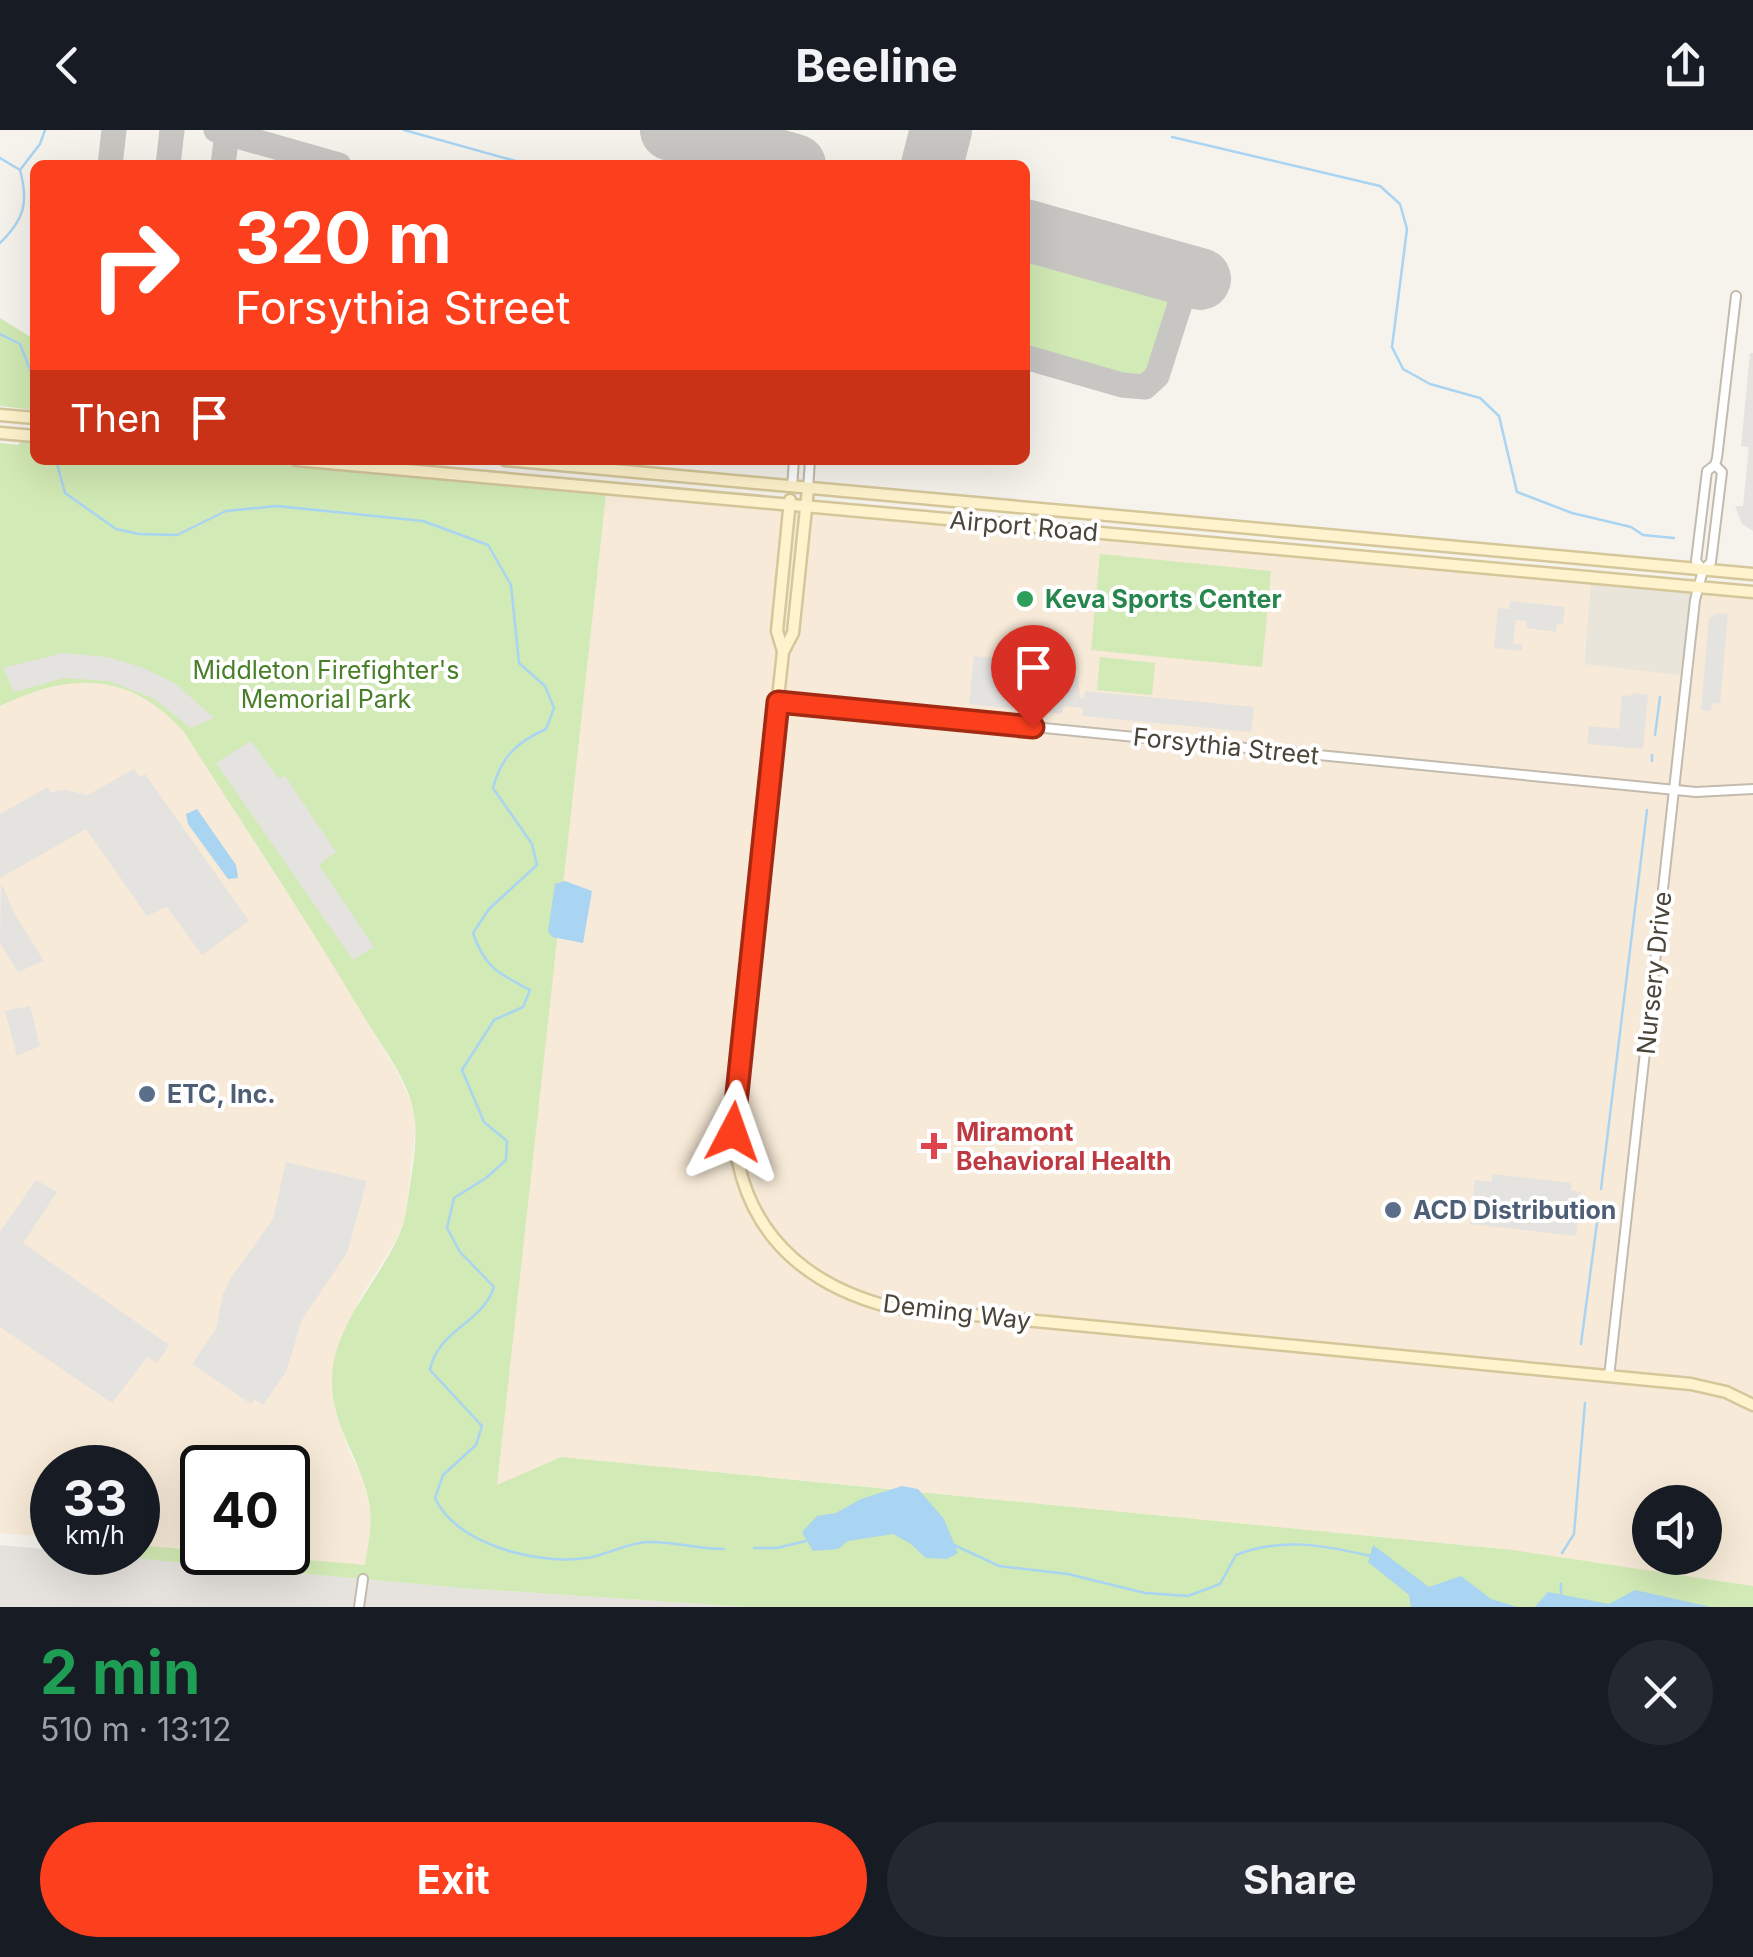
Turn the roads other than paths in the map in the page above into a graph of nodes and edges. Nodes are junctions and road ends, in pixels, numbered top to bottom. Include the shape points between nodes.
1 (1736, 296) dead end
2 (0, 414) edge
3 (30, 418) edge
4 (0, 433) edge
5 (30, 436) edge
6 (352, 465) edge
7 (558, 465) edge
8 (794, 465) edge
9 (810, 465) edge
10 (1715, 465) junction
11 (792, 487) junction
12 (808, 489) junction
13 (790, 504) junction
14 (806, 506) junction
15 (1703, 570) junction
16 (1753, 574) edge
17 (1697, 587) junction
18 (1753, 592) edge
19 (784, 652) junction
20 (778, 702) junction
21 (1674, 790) junction
22 (1753, 790) edge
23 (1609, 1377) junction
24 (1753, 1405) edge
25 (362, 1579) dead end
26 (359, 1607) edge

1 - 10 street
2 - 3 street
4 - 5 street
6 - 13 street, Airport Road
7 - 11 street, Airport Road
8 - 11 street
9 - 12 street
10 - 15 street via 1707,471 1702,500 1696,561
10 - 15 street, Nursery Drive via 1722,472 1712,562
11 - 12 street, Airport Road
11 - 13 street, Deming Way
12 - 14 street, Deming Way
12 - 15 street, Airport Road
13 - 14 street, Airport Road
13 - 19 street, Deming Way via 777,631
14 - 17 street, Airport Road
14 - 19 street, Deming Way via 793,633
15 - 16 street, Airport Road
15 - 17 street, Nursery Drive
17 - 18 street, Airport Road
17 - 21 street, Nursery Drive
19 - 20 street, Deming Way
20 - 21 street, Forsythia Street
20 - 23 street, Deming Way via 733,1132 739,1172 762,1224 804,1269 845,1293 890,1307
21 - 22 street, Forsythia Street
21 - 23 street, Nursery Drive
23 - 24 street, Deming Way via 1691,1384
25 - 26 street

